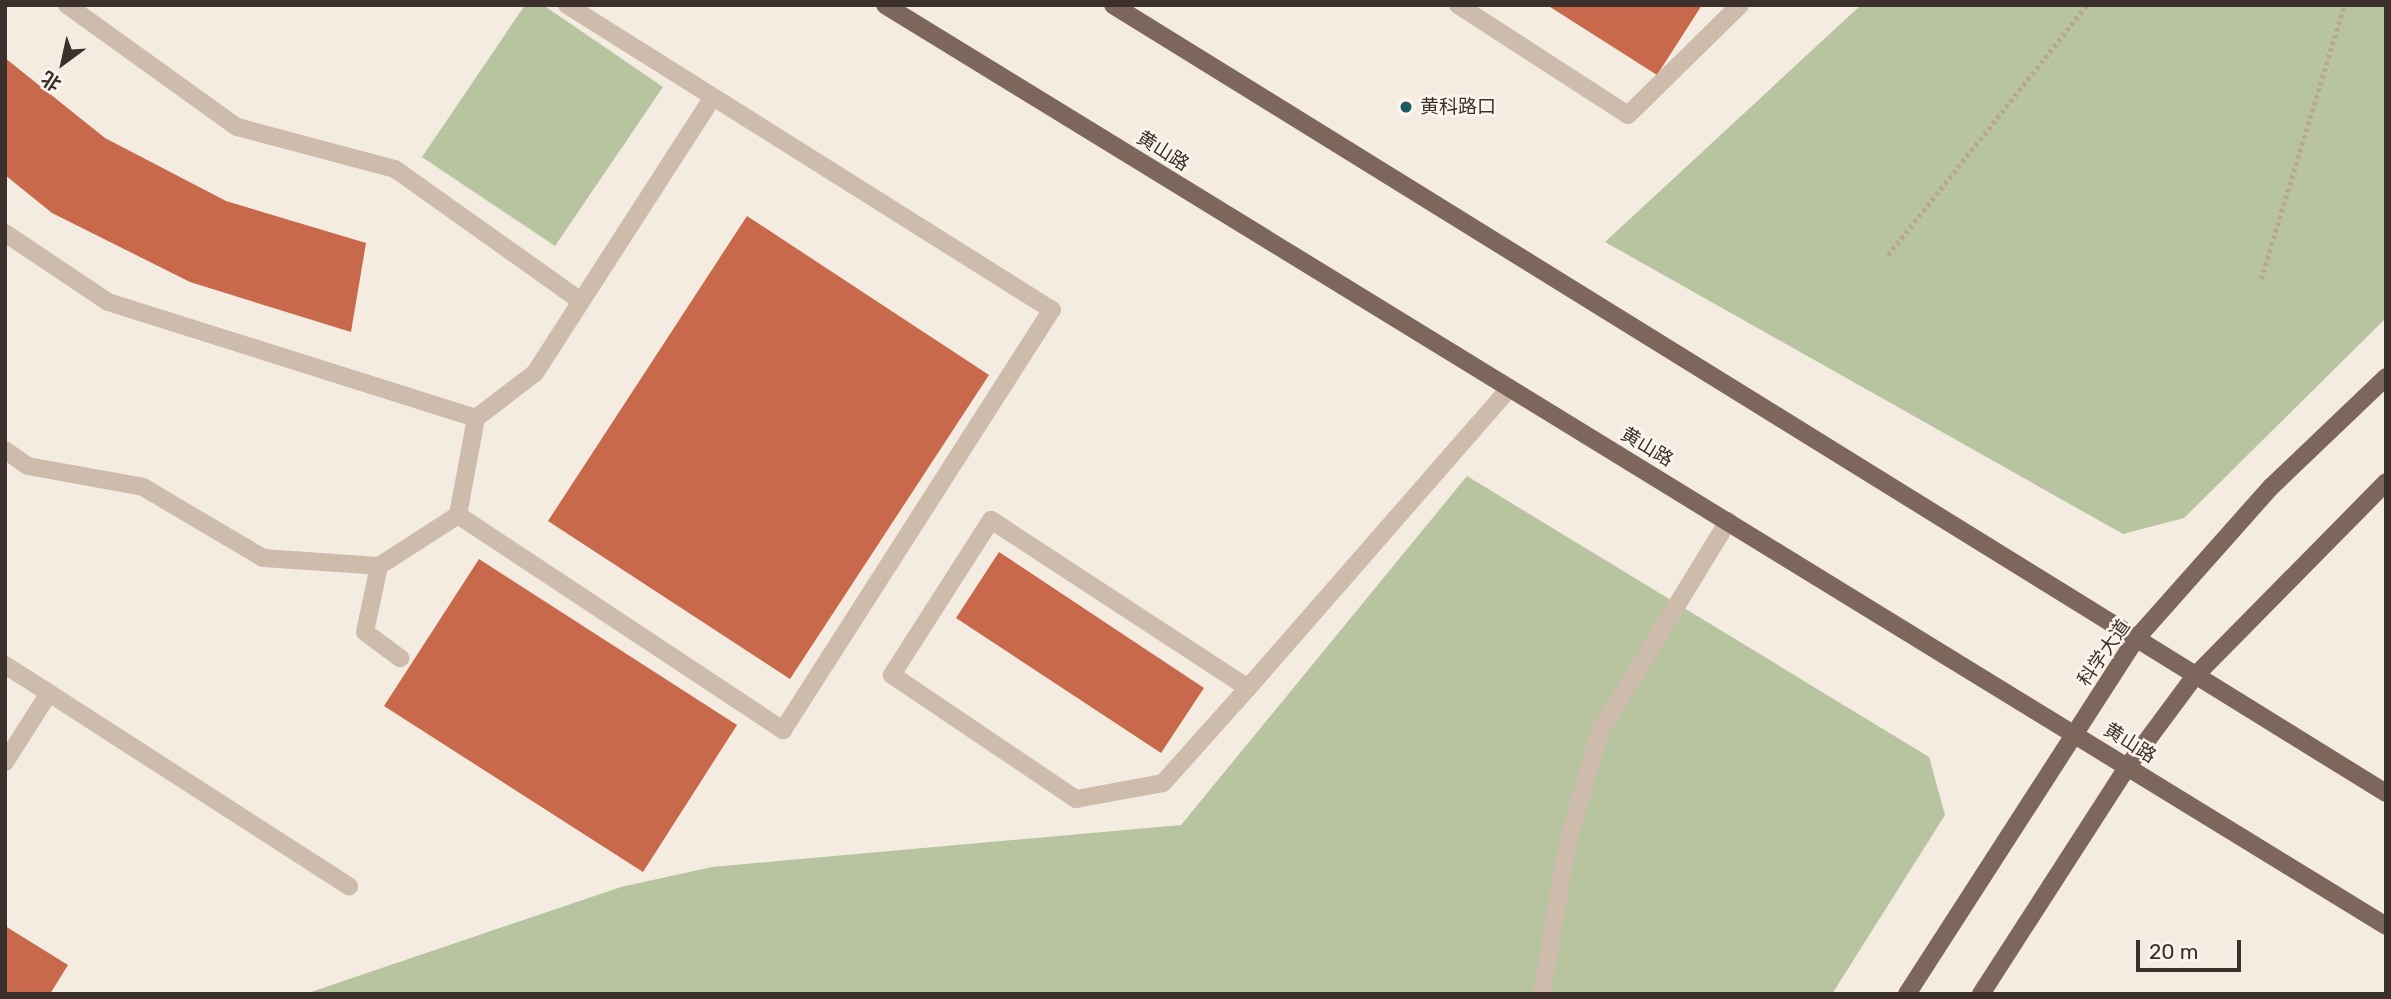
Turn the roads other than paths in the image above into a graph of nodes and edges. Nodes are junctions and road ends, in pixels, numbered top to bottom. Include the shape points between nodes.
1 (67, 5) edge
2 (567, 5) edge
3 (885, 5) edge
4 (1113, 5) edge
5 (1458, 5) edge
6 (1740, 5) edge
7 (1137, 11) edge
8 (713, 97) junction
9 (5, 233) edge
10 (581, 302) junction
11 (2386, 376) edge
12 (1510, 388) junction
13 (476, 418) junction
14 (5, 450) edge
15 (2386, 482) edge
16 (458, 515) junction
17 (1728, 521) junction
18 (379, 566) junction
19 (2135, 640) junction
20 (400, 658) dead end
21 (5, 665) edge
22 (2194, 677) junction
23 (1248, 688) junction
24 (49, 693) junction
25 (2075, 734) junction
26 (5, 762) edge
27 (2128, 766) junction
28 (2386, 793) edge
29 (349, 886) dead end
30 (2386, 926) edge
31 (1542, 994) edge
32 (1907, 994) edge
33 (1981, 994) edge

1 - 10 lane via 237,127 395,169
2 - 8 lane
3 - 12 main road, 黄山路
4 - 7 main road
5 - 6 lane via 1628,115
7 - 19 main road
8 - 10 lane
8 - 16 lane via 1052,310 783,730
9 - 13 lane via 108,302
10 - 13 lane via 535,373
11 - 19 main road, 科学大道 via 2271,486
12 - 17 main road, 黄山路
12 - 23 lane
13 - 16 lane
14 - 18 lane via 28,466 143,487 263,558
15 - 22 main road
16 - 18 lane
17 - 25 main road, 黄山路
17 - 31 lane via 1600,731 1567,845
18 - 20 lane via 365,632
19 - 22 main road
19 - 25 main road, 科学大道
21 - 24 lane
22 - 27 main road
22 - 28 main road
23 - 23 lane via 1163,783 1076,799 892,675 990,520
24 - 26 lane
24 - 29 lane
25 - 27 main road, 黄山路
25 - 32 main road, 科学大道
27 - 30 main road, 黄山路
27 - 33 main road

